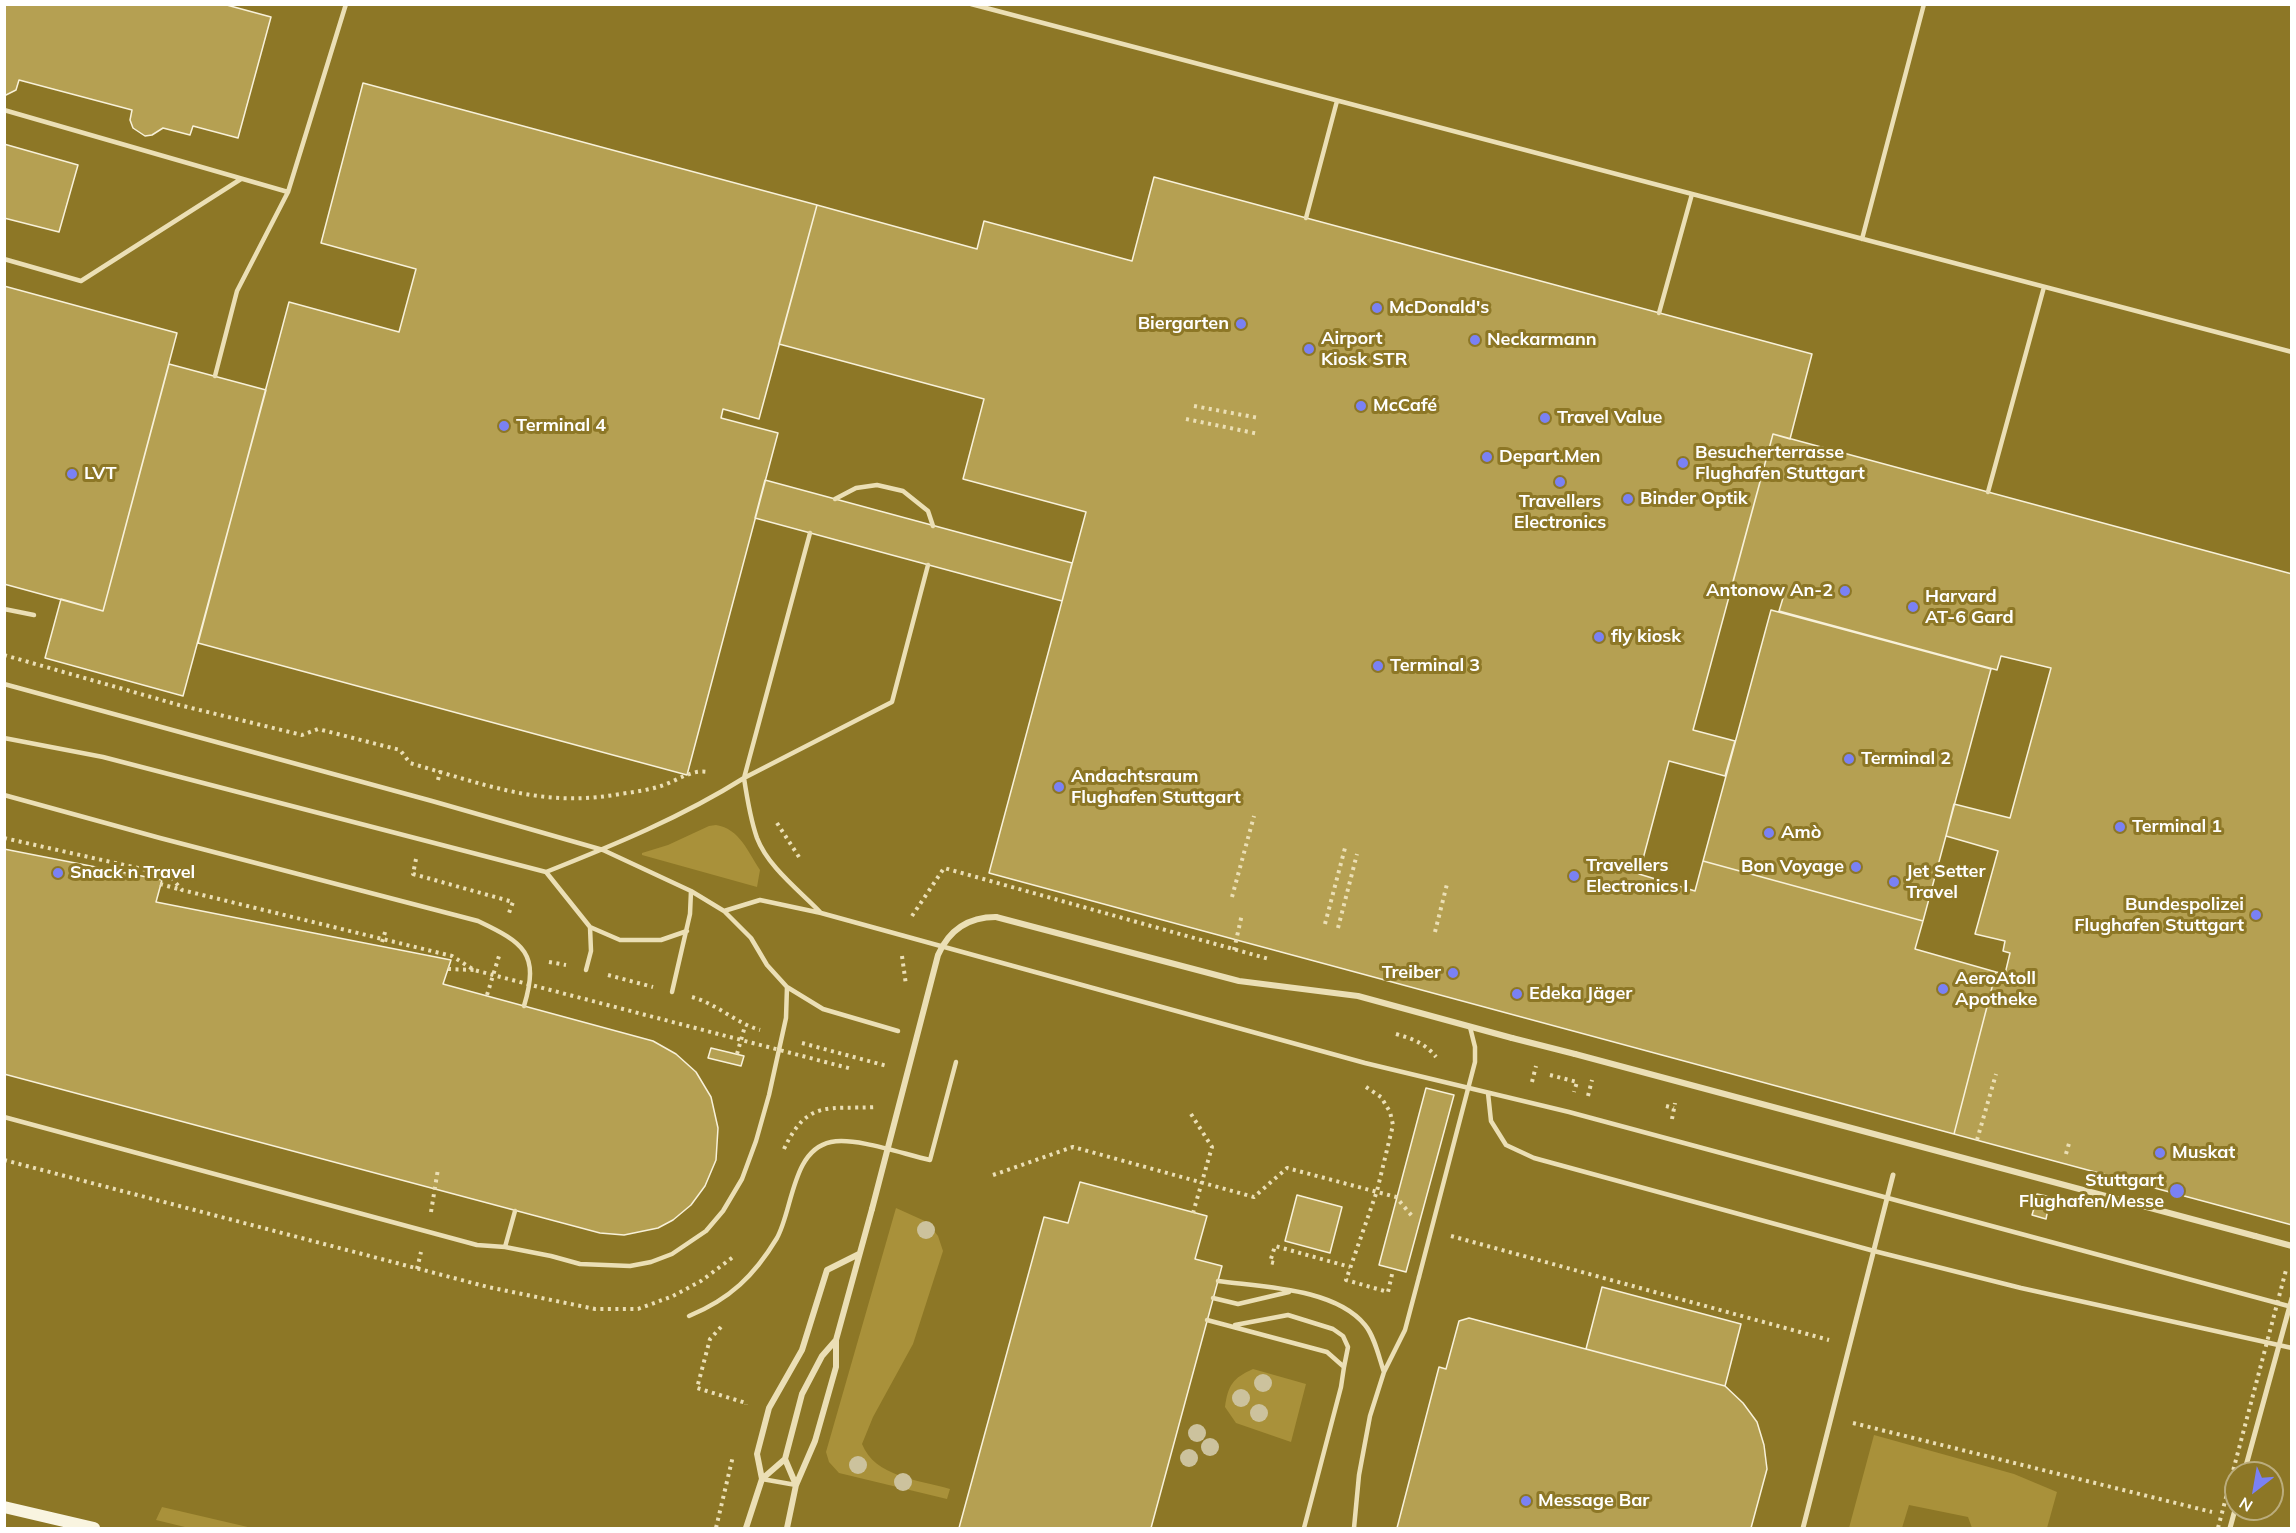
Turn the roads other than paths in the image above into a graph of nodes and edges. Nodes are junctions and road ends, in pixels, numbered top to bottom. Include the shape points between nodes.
1 (346, 4) edge
2 (971, 4) edge
3 (1924, 4) edge
4 (1337, 101) junction
5 (4, 110) edge
6 (241, 178) junction
7 (288, 192) junction
8 (1692, 194) junction
9 (1305, 218) dead end
10 (1862, 239) junction
11 (4, 259) edge
12 (2044, 287) junction
13 (1659, 313) dead end
14 (2292, 352) edge
15 (215, 376) dead end
16 (1988, 492) dead end
17 (835, 499) dead end
18 (933, 526) dead end
19 (810, 533) dead end
20 (928, 565) dead end
21 (4, 609) edge
22 (34, 615) dead end
23 (4, 684) edge
24 (4, 738) edge
25 (744, 778) junction
26 (4, 795) edge
27 (603, 850) junction
28 (546, 873) junction
29 (691, 891) junction
30 (724, 910) junction
31 (821, 914) junction
32 (590, 927) junction
33 (687, 931) junction
34 (586, 970) road end
35 (787, 987) junction
36 (672, 992) road end
37 (524, 1006) dead end
38 (1470, 1027) junction
39 (898, 1031) dead end
40 (956, 1062) dead end
41 (1488, 1093) junction
42 (4, 1117) edge
43 (1893, 1175) dead end
44 (1888, 1199) junction
45 (515, 1211) dead end
46 (2292, 1246) edge
47 (504, 1247) junction
48 (1874, 1251) junction
49 (859, 1254) junction
50 (1218, 1281) dead end
51 (1292, 1291) junction
52 (1213, 1298) dead end
53 (2292, 1298) edge
54 (2290, 1306) edge
55 (690, 1316) dead end
56 (1208, 1320) dead end
57 (1233, 1325) junction
58 (836, 1340) junction
59 (2279, 1345) junction
60 (2292, 1348) edge
61 (1344, 1367) junction
62 (1384, 1372) junction
63 (785, 1459) junction
64 (2247, 1461) edge
65 (762, 1479) junction
66 (796, 1485) junction
67 (4, 1507) edge
68 (94, 1528) edge
69 (746, 1528) edge
70 (787, 1528) edge
71 (1304, 1528) edge
72 (1354, 1528) edge
73 (1803, 1528) edge

1 - 7 lane
2 - 4 lane
3 - 10 lane
4 - 8 lane
4 - 9 lane
5 - 6 lane
6 - 7 lane
6 - 11 lane via 81,281
7 - 15 lane via 237,291
8 - 10 lane
8 - 13 lane
10 - 12 lane
12 - 14 lane
12 - 16 lane
17 - 18 lane via 856,488 877,485 903,491 928,511
19 - 25 lane
20 - 25 lane via 892,702
21 - 22 lane
23 - 27 lane
24 - 28 lane via 104,757
25 - 27 lane via 714,797
25 - 31 lane via 758,840
26 - 37 lane via 478,921 515,940 530,961 530,986
27 - 28 lane
27 - 29 lane
28 - 32 lane
29 - 30 lane
29 - 33 lane
30 - 31 lane via 760,900
30 - 35 lane via 751,938 767,965
31 - 41 lane
32 - 33 lane via 620,940 661,940
32 - 34 lane via 591,951
33 - 36 lane
35 - 39 lane via 823,1009
35 - 47 lane via 786,1018 766,1107 742,1179 706,1231 672,1254 630,1266 580,1264
38 - 46 street, bridge
38 - 49 street, bridge via 1358,996 1239,981 996,917 965,923 944,941 939,955
38 - 62 lane, bridge via 1474,1062 1406,1330
40 - 55 lane via 930,1160 849,1141 830,1142 814,1149 802,1164 778,1235 763,1260 728,1296
41 - 44 lane
41 - 48 lane via 1491,1121 1506,1145 1534,1158
42 - 47 lane via 477,1245
43 - 44 street
44 - 48 street
44 - 54 lane
45 - 47 lane
48 - 59 lane
48 - 73 street
49 - 58 street
49 - 65 street via 827,1270 802,1350 769,1408 757,1454
50 - 51 lane
51 - 52 lane via 1238,1304
51 - 62 lane via 1340,1304 1352,1312 1367,1327
53 - 54 street
54 - 59 street
56 - 57 lane
57 - 61 lane via 1327,1352
57 - 61 lane via 1288,1315 1314,1321 1343,1336 1348,1347
58 - 63 street via 822,1356 802,1394
58 - 66 street via 833,1378 815,1441
59 - 60 lane
59 - 64 street
61 - 71 lane
62 - 72 lane via 1363,1450
63 - 65 street
63 - 66 street
65 - 66 lane
65 - 69 street
66 - 70 street
67 - 68 main road

